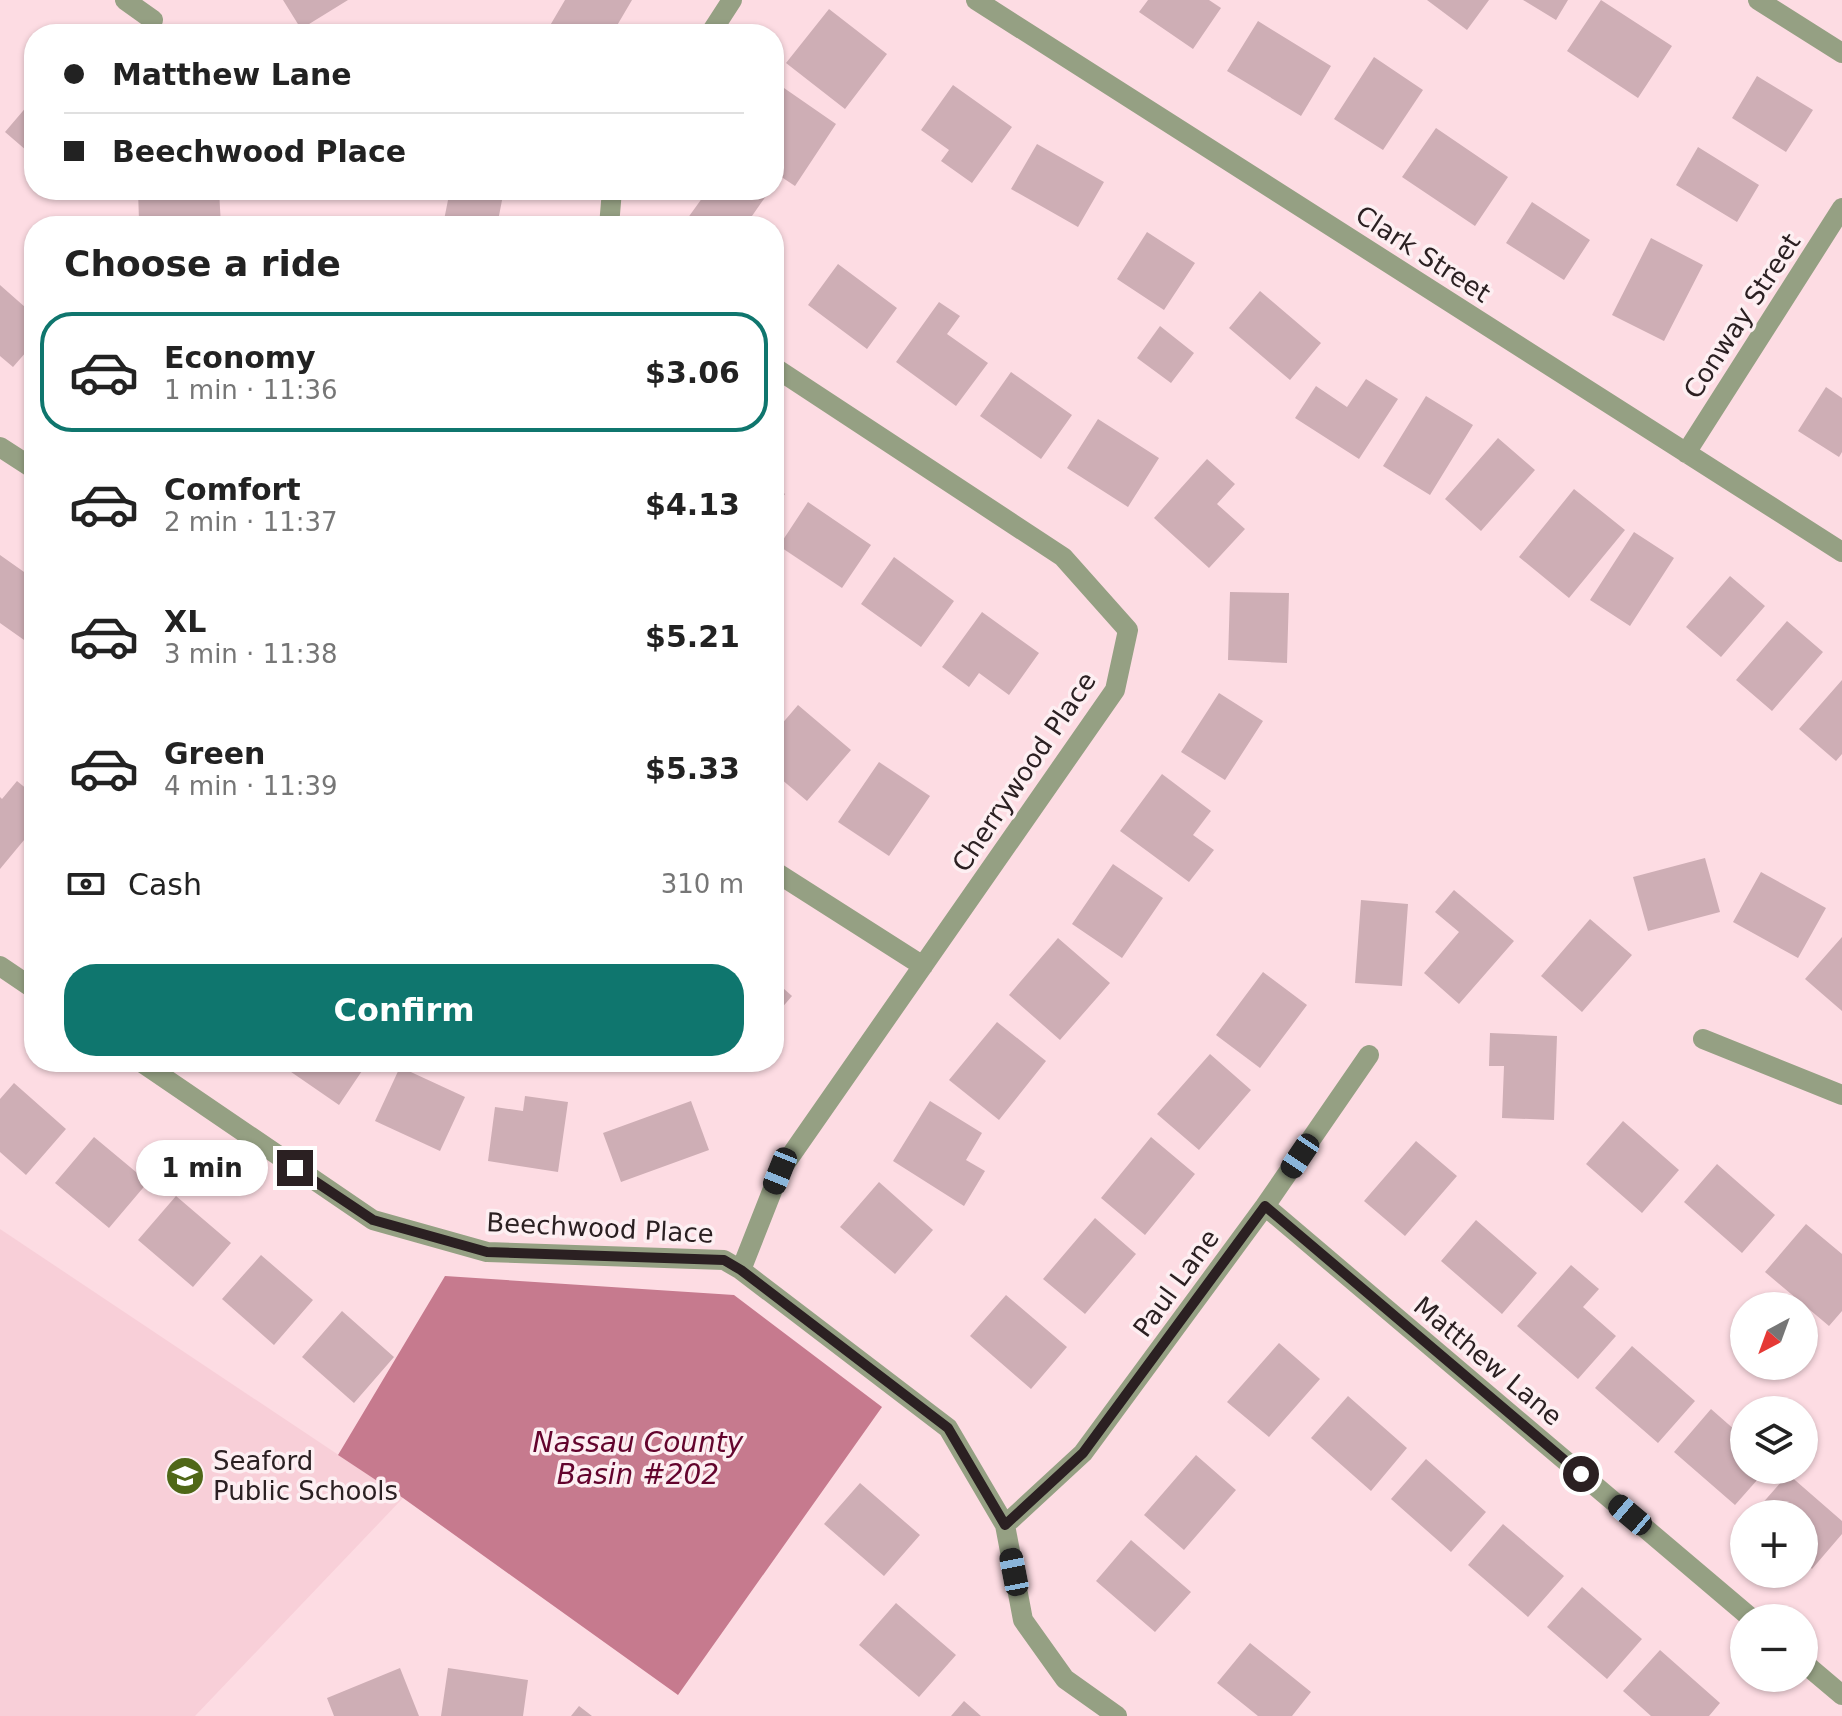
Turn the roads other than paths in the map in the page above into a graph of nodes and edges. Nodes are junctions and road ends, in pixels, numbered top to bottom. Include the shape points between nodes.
1 (125, 0) edge
2 (732, 0) edge
3 (976, 0) edge
4 (1758, 0) edge
5 (153, 20) dead end
6 (716, 24) edge
7 (1842, 53) edge
8 (1842, 208) edge
9 (784, 374) edge
10 (0, 447) edge
11 (1686, 453) junction
12 (24, 463) edge
13 (1842, 552) edge
14 (784, 877) edge
15 (0, 966) edge
16 (923, 966) junction
17 (24, 982) edge
18 (1703, 1039) dead end
19 (1369, 1055) dead end
20 (156, 1072) edge
21 (1842, 1095) edge
22 (1265, 1206) junction
23 (741, 1270) junction
24 (1005, 1525) junction
25 (1734, 1604) edge
26 (1818, 1675) edge
27 (1842, 1695) edge
28 (1117, 1716) edge

1 - 5 street
2 - 6 street
3 - 11 street, Clark Street
4 - 7 street
8 - 11 street, Conway Street
9 - 16 street, Cherrywood Place via 1063,557 1128,630 1115,690
10 - 12 street
11 - 13 street, Clark Street
14 - 16 street
15 - 17 street
16 - 23 street, Cherrywood Place via 780,1171
18 - 21 street
19 - 22 street, Paul Lane
20 - 23 street, Beechwood Place via 373,1220 487,1252 724,1260
22 - 24 street, Paul Lane via 1083,1453
22 - 25 street, Matthew Lane
23 - 24 street, Beechwood Place via 948,1428
24 - 28 street, Beechwood Place via 1023,1620 1065,1679
26 - 27 street

